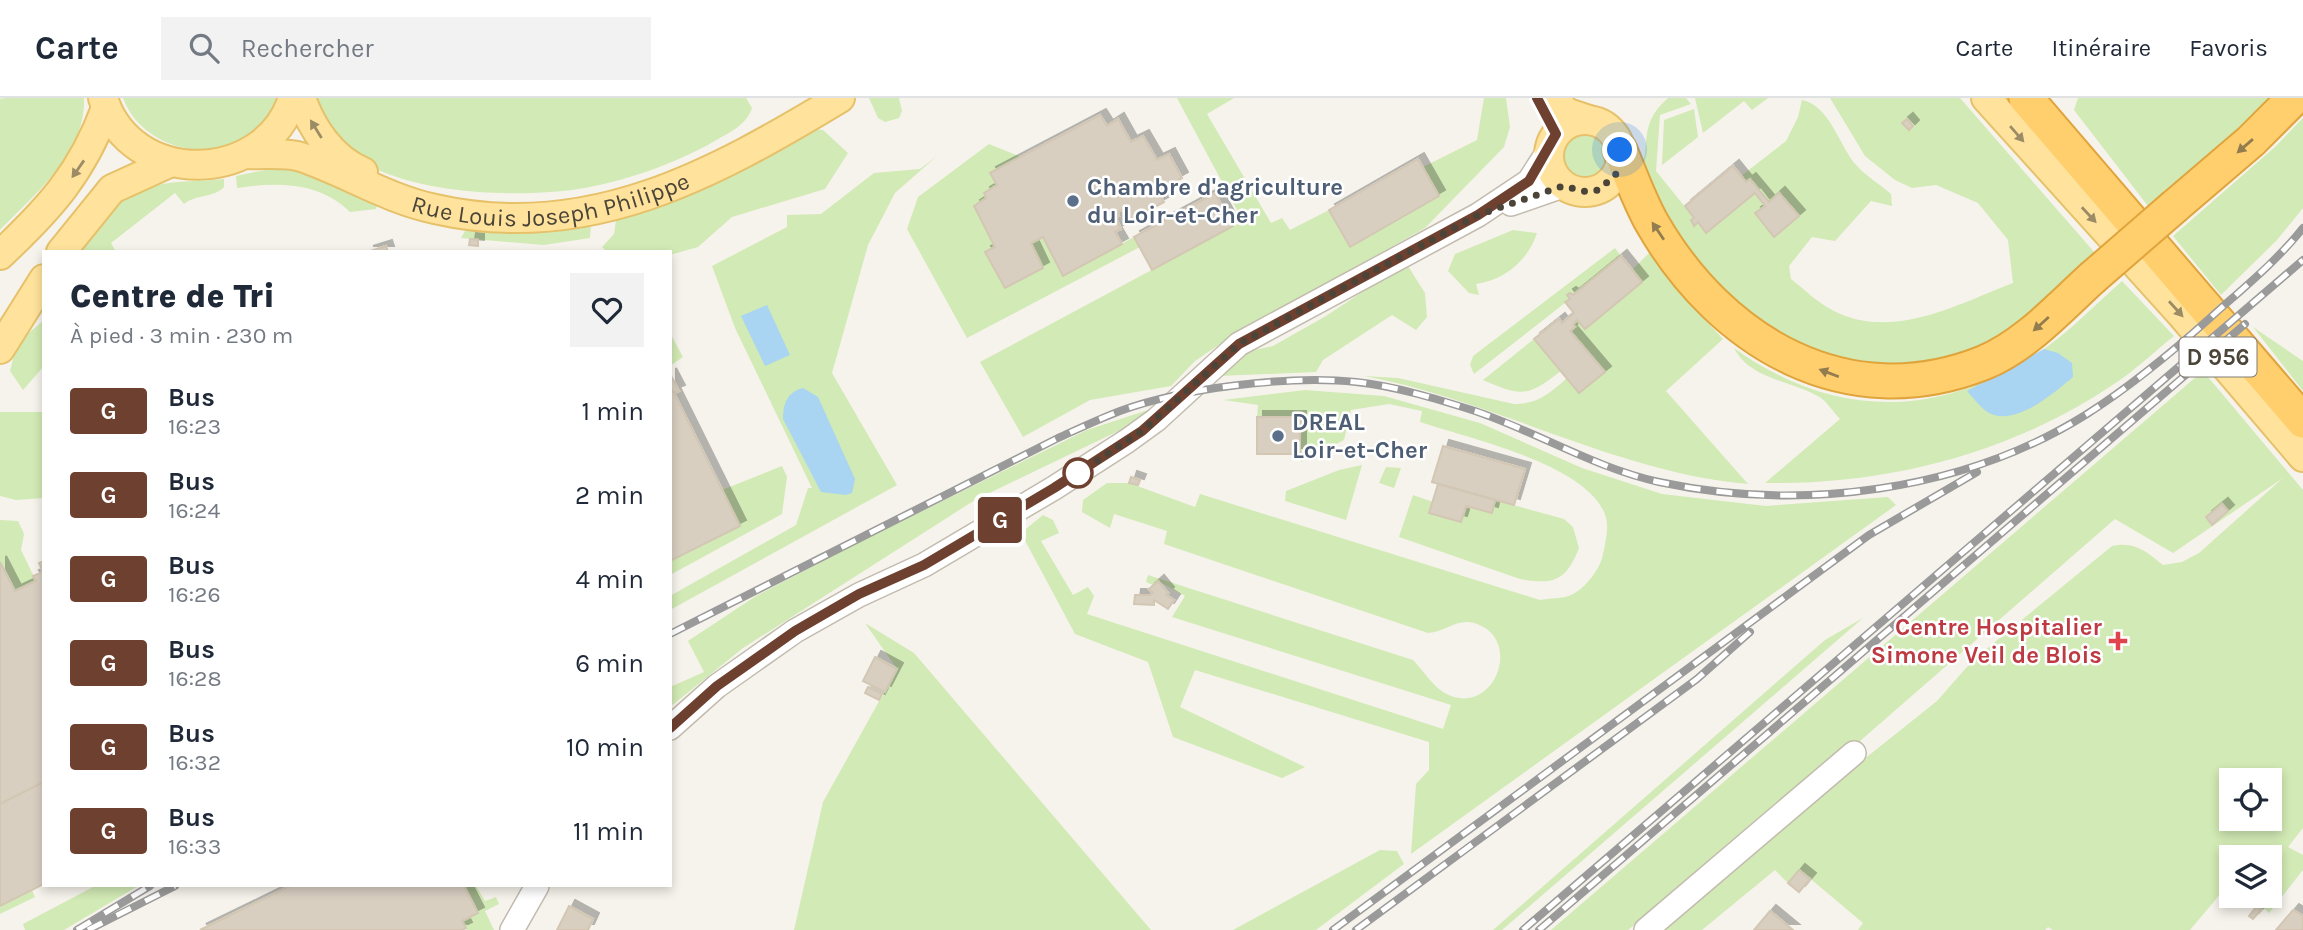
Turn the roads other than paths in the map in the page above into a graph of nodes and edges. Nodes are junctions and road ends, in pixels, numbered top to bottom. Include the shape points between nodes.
1 (293, 98) edge
2 (301, 98) edge
3 (805, 98) edge
4 (840, 98) edge
5 (1536, 98) edge
6 (1549, 98) edge
7 (1986, 98) edge
8 (2026, 98) edge
9 (2048, 98) edge
10 (2294, 98) edge
11 (105, 103) edge
12 (1589, 120) junction
13 (1552, 142) junction
14 (1620, 150) junction
15 (248, 154) junction
16 (169, 163) junction
17 (1563, 186) junction
18 (1478, 215) junction
19 (63, 250) edge
20 (0, 256) edge
21 (2169, 264) junction
22 (42, 282) edge
23 (0, 349) edge
24 (2303, 422) edge
25 (2303, 457) edge
26 (672, 726) edge
27 (1854, 753) dead end
28 (536, 887) edge
29 (512, 930) edge
30 (1646, 930) edge

1 - 15 main road via 281,123
3 -> 2 main road, Rue Louis Joseph Philippe via 666,172 592,194 542,201 452,197 395,185 356,169 322,139
4 - 15 main road, Rue Louis Joseph Philippe via 721,167 655,195 544,218 433,209 370,189 299,157
5 - 13 main road
6 - 12 main road via 1569,113
7 -> 25 main road, D 956
8 - 21 highway, D 956
9 - 21 highway
10 -> 14 highway, bridge via 2026,338 1985,362 1933,379 1841,378 1786,356 1730,318 1652,223
11 - 16 main road via 122,132
11 -> 20 main road via 82,165
12 - 13 main road via 1569,124
12 - 14 main road via 1610,130
13 - 17 main road via 1551,170
13 - 18 street via 1529,181
14 - 17 main road via 1617,173 1599,190
15 - 16 main road via 197,166
16 - 19 main road via 113,189
17 - 18 street
18 - 26 street via 1239,344 1135,436 924,565 859,594 795,631 717,686
21 - 24 highway, D 956
22 - 23 main road
27 - 30 street
28 - 29 street

